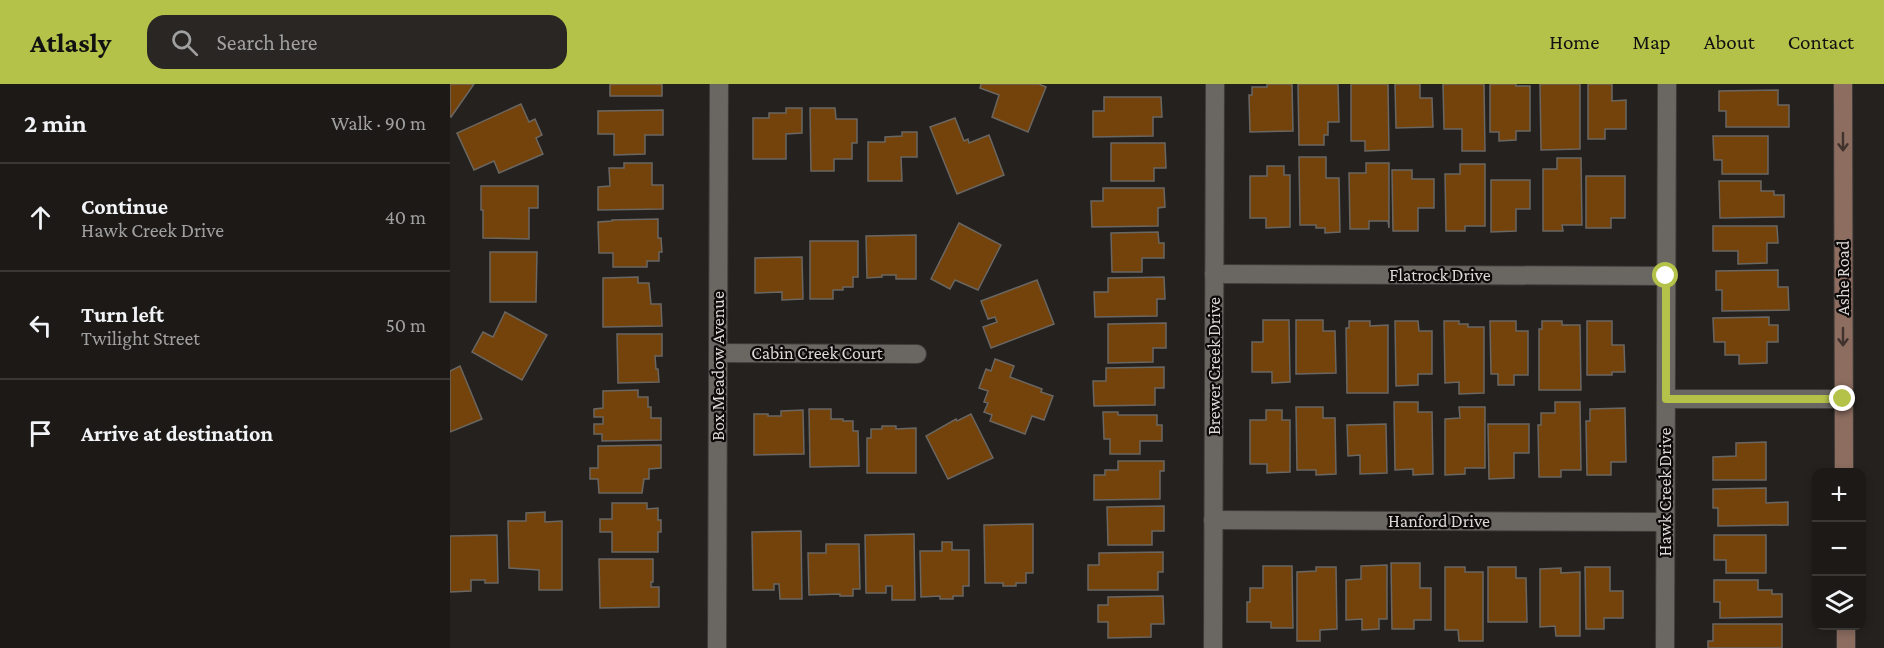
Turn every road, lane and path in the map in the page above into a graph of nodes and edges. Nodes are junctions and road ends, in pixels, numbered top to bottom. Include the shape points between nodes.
1 (719, 84) edge
2 (1215, 84) edge
3 (1667, 84) edge
4 (1843, 84) edge
5 (1214, 274) junction
6 (1666, 276) junction
7 (718, 353) junction
8 (917, 354) dead end
9 (1666, 399) junction
10 (1843, 399) junction
11 (1844, 468) edge
12 (1214, 520) junction
13 (1665, 522) junction
14 (1846, 630) edge
15 (717, 648) edge
16 (1213, 648) edge
17 (1665, 648) edge
18 (1846, 648) edge

1 - 7 street, Box Meadow Avenue
2 - 5 street, Brewer Creek Drive
3 - 6 street, Hawk Creek Drive
4 -> 10 street, Ashe Road
5 - 6 street, Flatrock Drive
5 - 12 street, Brewer Creek Drive
6 - 9 street, Hawk Creek Drive
7 - 8 street, Cabin Creek Court
7 - 15 street, Box Meadow Avenue
9 - 10 street
9 - 13 street, Hawk Creek Drive
10 - 11 street, Ashe Road
12 - 13 street, Hanford Drive
12 - 16 street, Brewer Creek Drive
13 - 17 street, Hawk Creek Drive
14 - 18 street

